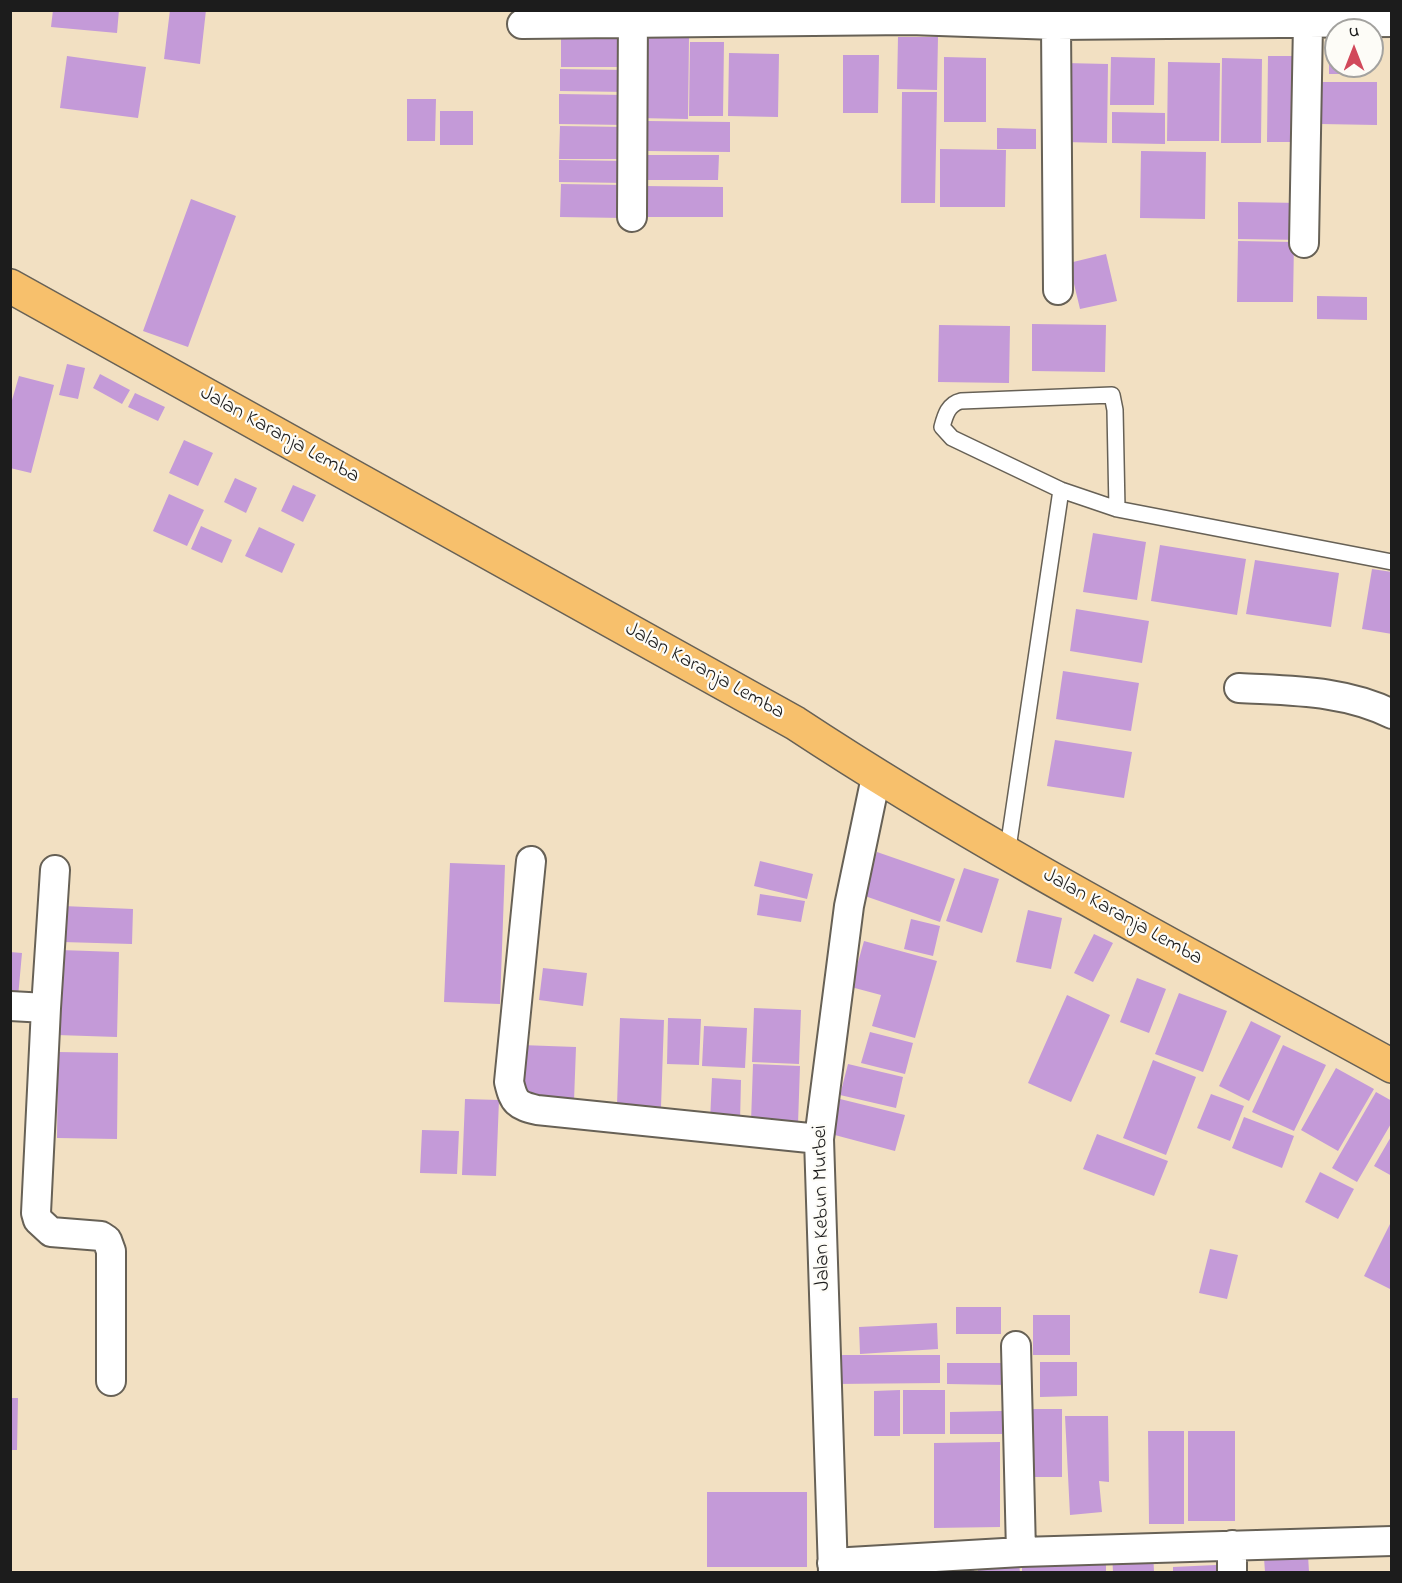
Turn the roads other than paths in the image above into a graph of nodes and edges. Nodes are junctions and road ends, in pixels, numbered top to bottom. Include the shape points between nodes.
1 (910, 15) edge
2 (632, 17) edge
3 (1392, 22) edge
4 (1308, 23) junction
5 (522, 24) dead end
6 (1056, 25) junction
7 (632, 218) dead end
8 (1304, 243) dead end
9 (10, 286) edge
10 (1059, 290) dead end
11 (1061, 490) junction
12 (1117, 509) junction
13 (1392, 562) edge
14 (1239, 688) dead end
15 (1392, 714) edge
16 (876, 777) junction
17 (1007, 855) junction
18 (531, 861) dead end
19 (55, 870) dead end
20 (10, 1006) edge
21 (46, 1008) junction
22 (1392, 1066) edge
23 (819, 1139) junction
24 (1016, 1346) dead end
25 (111, 1381) dead end
26 (1392, 1541) edge
27 (1021, 1552) junction
28 (1232, 1559) edge
29 (832, 1568) edge

1 - 2 street
1 - 6 street
2 - 5 street
2 - 7 street
3 - 4 street
4 - 6 street
4 - 8 street
6 - 10 street
9 - 16 main road, Jalan Karanja Lemba via 795,723
11 - 12 lane
11 - 12 lane via 952,438 942,428 952,404 1112,395
11 - 17 lane
12 - 13 lane
14 - 15 street via 1350,698
16 - 17 main road, Jalan Karanja Lemba
16 - 23 street, Jalan Kebun Murbei via 849,906
17 - 22 main road, Jalan Karanja Lemba
18 - 23 street via 509,1082 515,1101 537,1110
19 - 21 street
20 - 21 street
21 - 25 street via 36,1213 51,1232 101,1236 109,1243
23 - 29 street, Jalan Kebun Murbei
24 - 27 street
26 - 28 street
27 - 28 street
27 - 29 street

